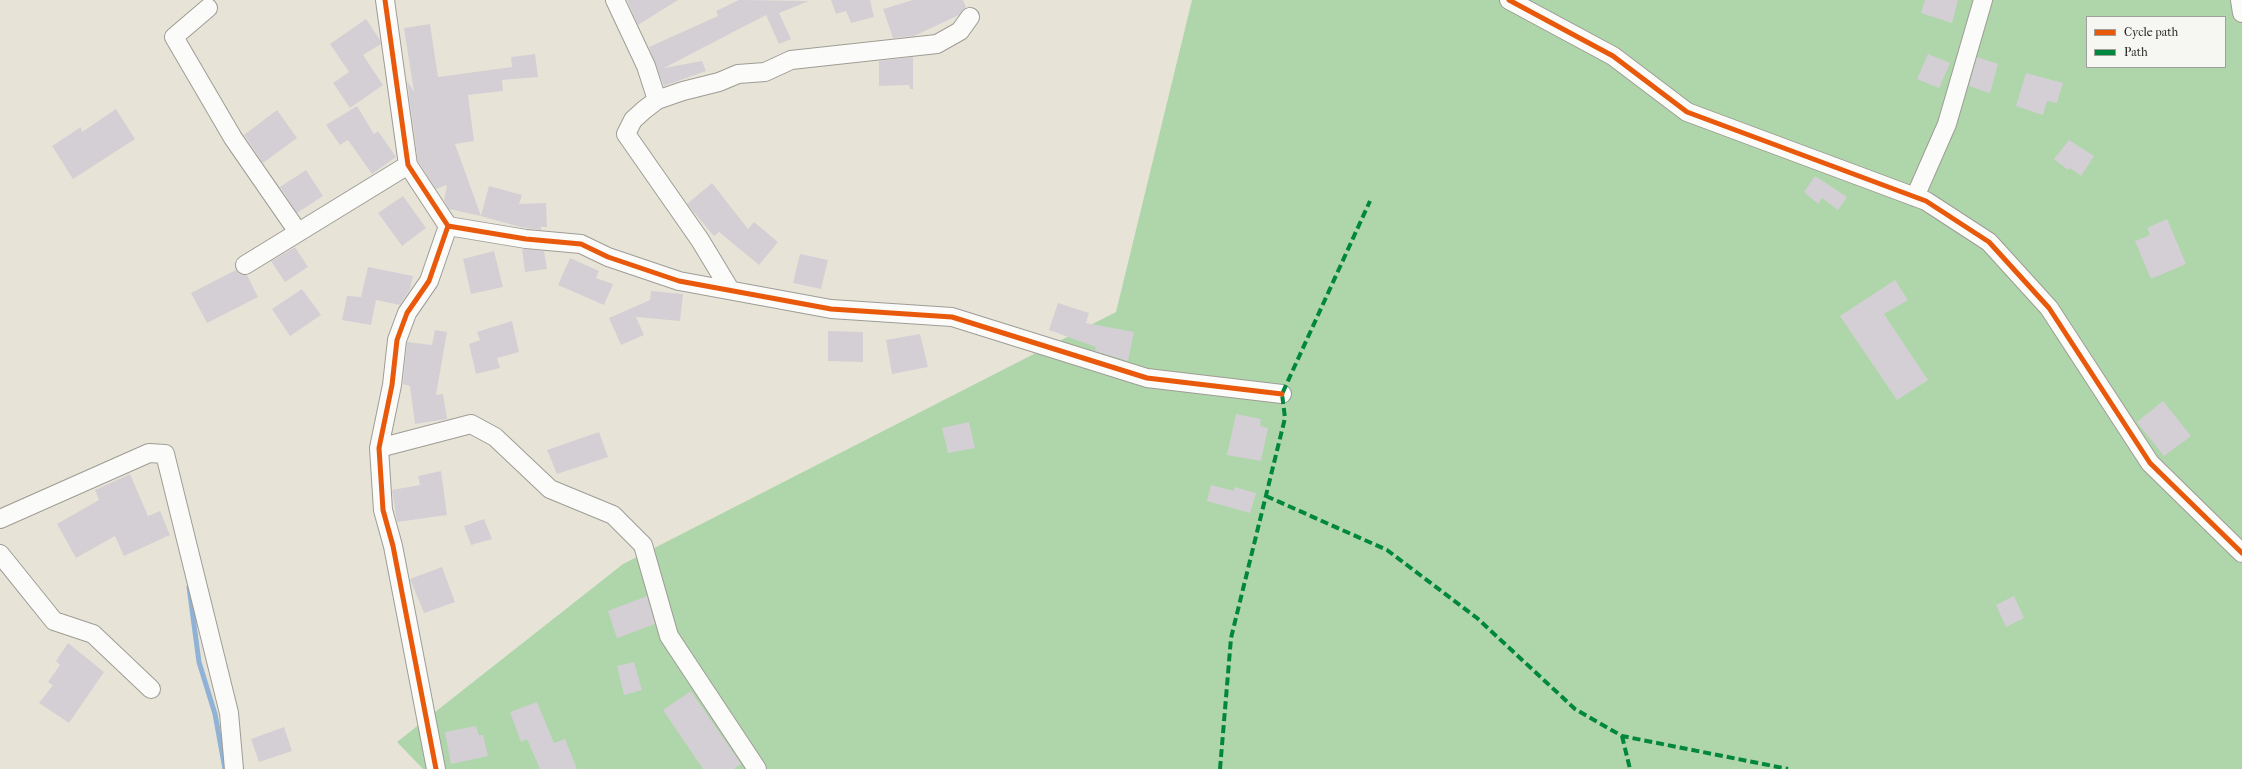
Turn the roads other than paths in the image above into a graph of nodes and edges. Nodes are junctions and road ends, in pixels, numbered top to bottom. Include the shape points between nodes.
1 (385, 0) edge
2 (615, 0) edge
3 (1509, 0) edge
4 (1983, 0) edge
5 (2240, 0) edge
6 (208, 8) dead end
7 (2242, 13) edge
8 (970, 18) dead end
9 (657, 100) junction
10 (408, 165) junction
11 (1915, 197) junction
12 (448, 226) junction
13 (298, 232) junction
14 (245, 265) dead end
15 (729, 288) junction
16 (1282, 394) dead end
17 (379, 448) junction
18 (0, 519) edge
19 (2242, 553) edge
20 (0, 554) edge
21 (150, 688) dead end
22 (234, 769) edge
23 (436, 769) edge
24 (757, 769) edge

1 - 10 street
2 - 9 street via 646,66
3 - 11 street via 1613,56 1686,112
4 - 11 street via 1948,124
5 - 7 street
6 - 13 street via 174,38 233,138
8 - 9 street via 960,31 937,44 790,60 765,72 738,74
9 - 15 street via 633,120 626,134 700,240
10 - 12 street
10 - 13 street
11 - 19 street via 1926,201 1989,242 2048,308 2150,463
12 - 15 street via 526,239 581,244 608,257 679,281
12 - 17 street via 429,281 407,313 397,340 392,385
13 - 14 street
15 - 16 street via 831,309 952,317 1147,378
17 - 23 street via 383,510 393,546
17 - 24 street via 471,424 495,437 550,489 613,515 643,545 669,636
18 - 22 street via 149,452 165,454 230,713
20 - 21 street via 54,621 93,634

